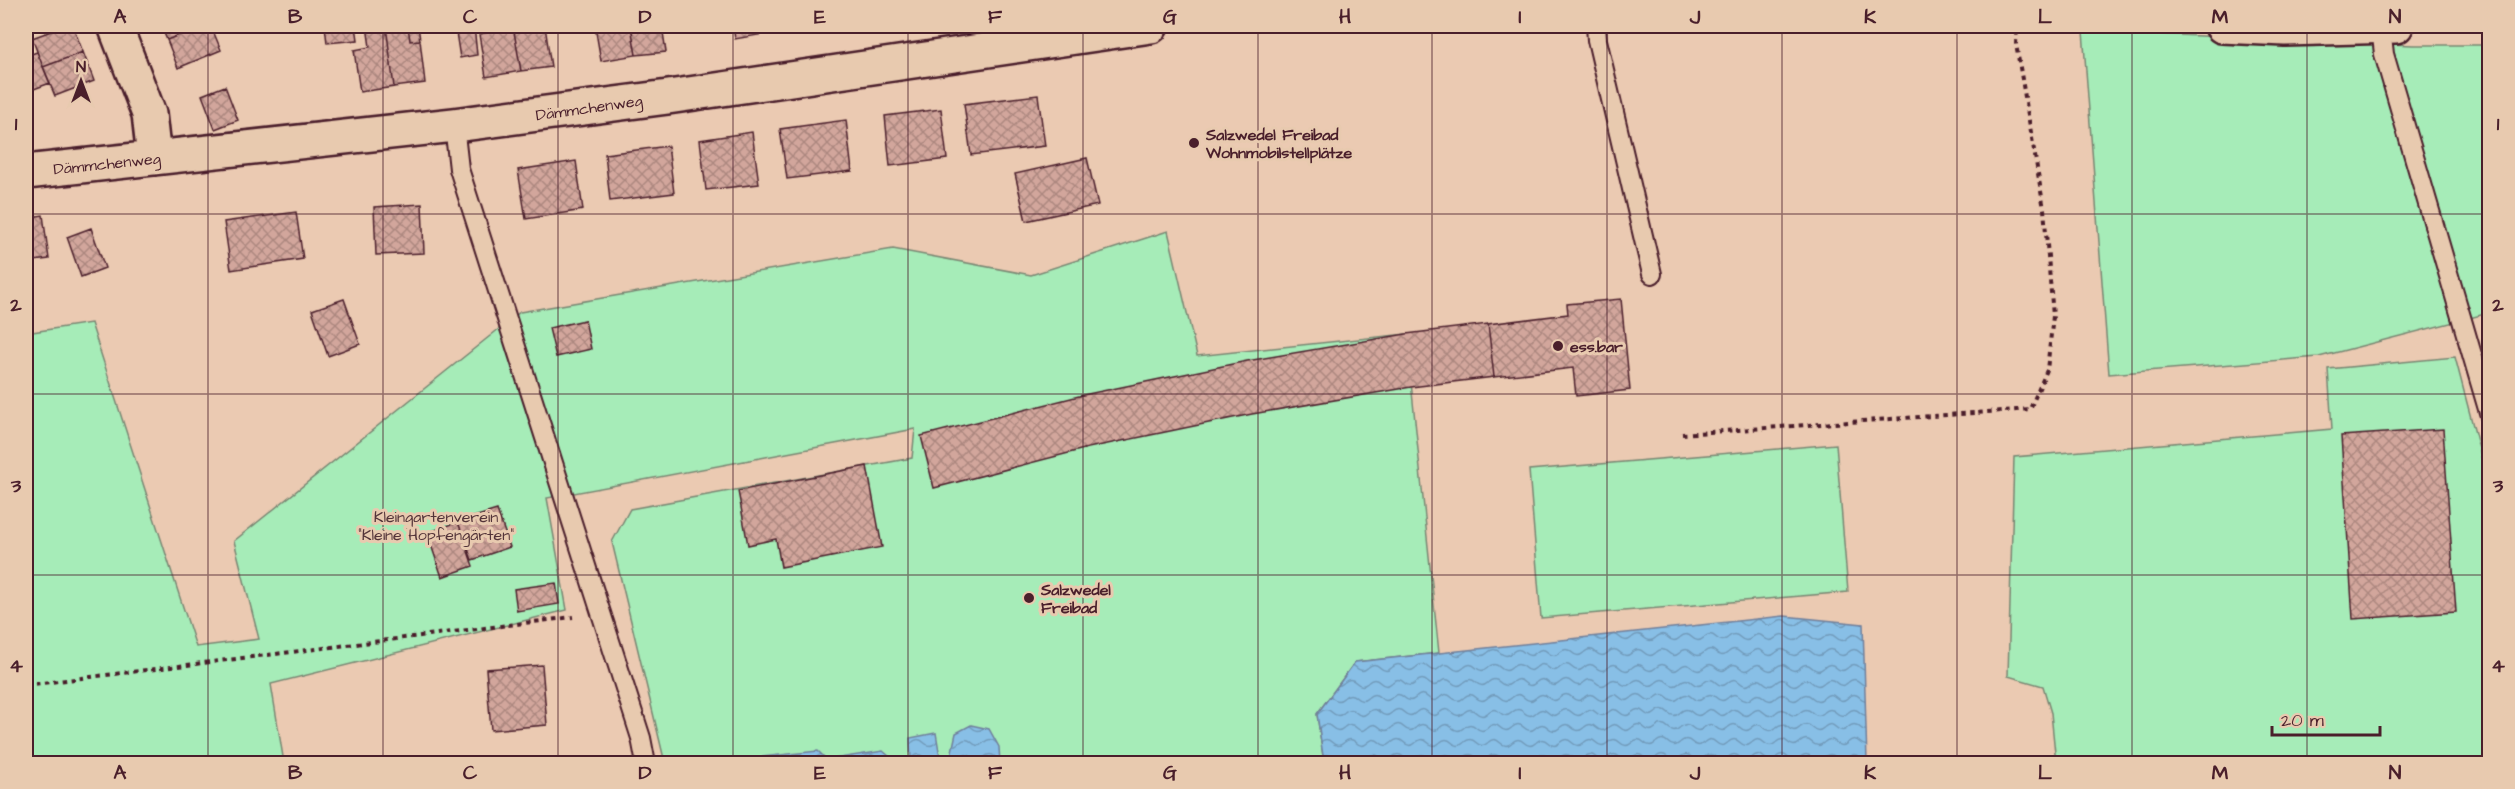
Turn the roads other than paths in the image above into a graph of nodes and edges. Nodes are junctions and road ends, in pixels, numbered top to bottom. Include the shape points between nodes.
1 (115, 26) edge
2 (1151, 26) edge
3 (1596, 26) edge
4 (2222, 26) edge
5 (2389, 26) edge
6 (454, 125) junction
7 (154, 158) junction
8 (26, 172) edge
9 (1652, 274) dead end
10 (2490, 416) edge
11 (646, 764) edge

1 - 7 street via 149,114
2 - 6 street, Dämmchenweg
3 - 9 lane
4 - 5 street
5 - 10 lane via 2384,54
6 - 7 street, Dämmchenweg
6 - 11 lane via 459,169 641,738
7 - 8 street, Dämmchenweg

